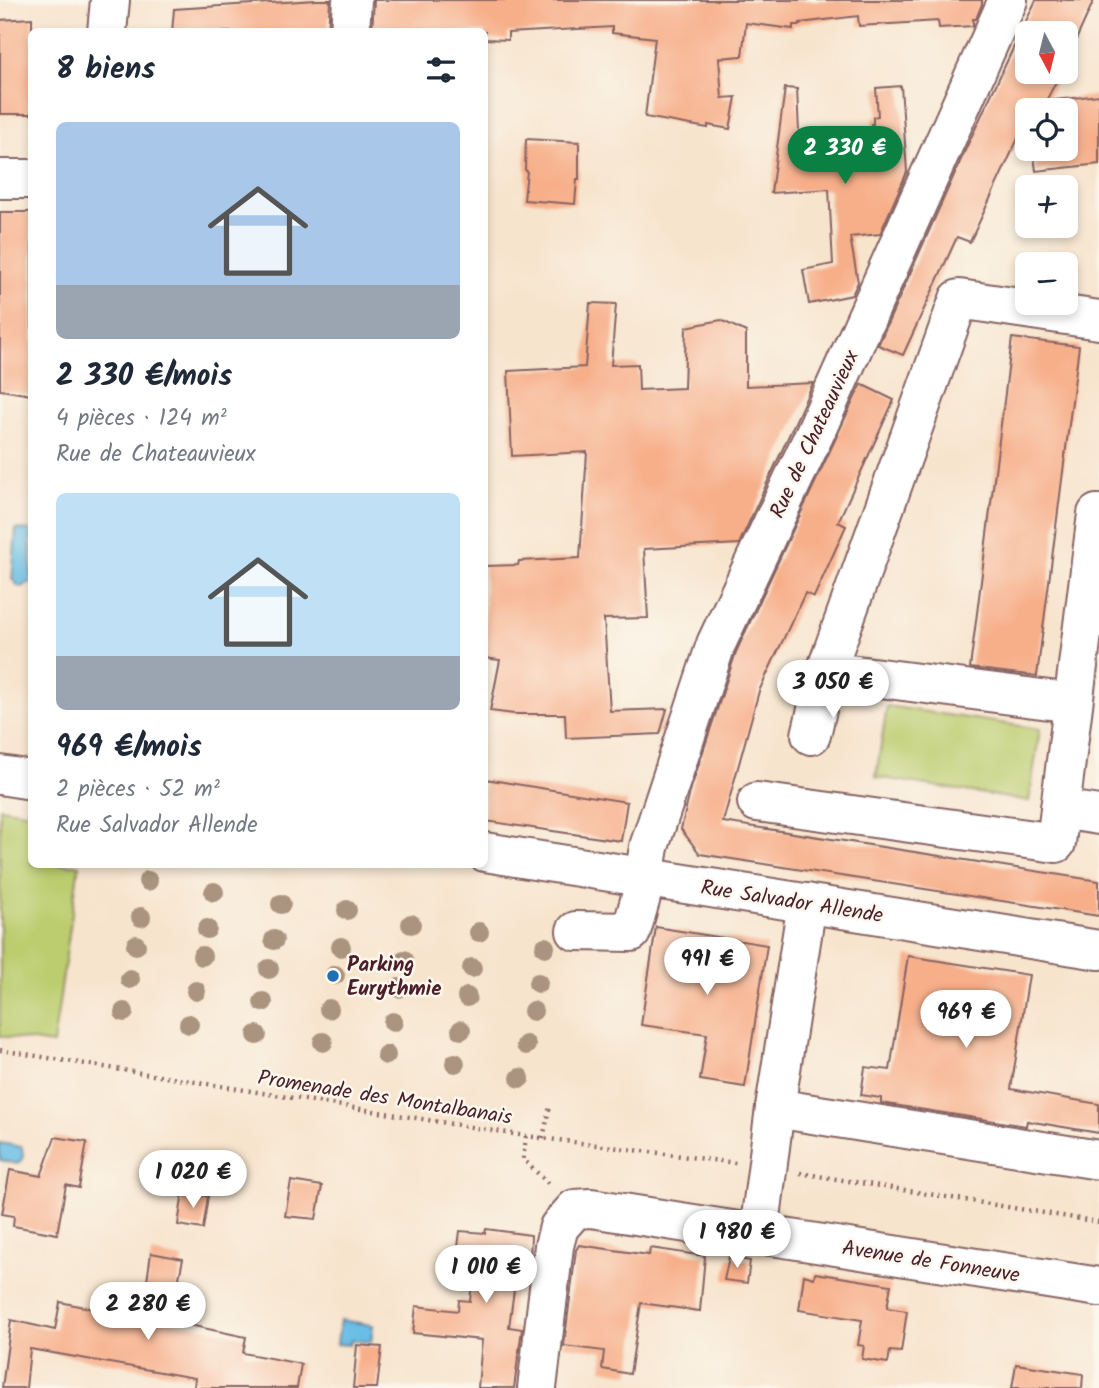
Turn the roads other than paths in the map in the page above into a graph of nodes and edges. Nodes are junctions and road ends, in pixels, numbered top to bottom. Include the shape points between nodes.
1 (110, 0) edge
2 (352, 0) edge
3 (1009, 0) edge
4 (107, 28) edge
5 (350, 28) edge
6 (0, 179) edge
7 (28, 180) edge
8 (1099, 320) edge
9 (1098, 509) edge
10 (826, 671) junction
11 (1073, 702) junction
12 (811, 735) dead end
13 (0, 775) edge
14 (28, 779) edge
15 (757, 802) dead end
16 (1060, 809) junction
17 (1099, 815) edge
18 (488, 852) edge
19 (642, 877) junction
20 (807, 904) junction
21 (576, 931) dead end
22 (1099, 950) edge
23 (775, 1108) junction
24 (1099, 1160) edge
25 (759, 1233) junction
26 (1099, 1287) edge
27 (537, 1388) edge

1 - 4 street
2 - 5 street
3 - 19 street, Rue de Chateauvieux via 716,644
6 - 7 street
8 - 10 street via 959,299
9 - 11 street
10 - 11 street
10 - 12 street
11 - 16 street
13 - 14 street
15 - 16 street via 1056,844
16 - 17 street
18 - 19 street, Rue Salvador Allende
19 - 20 street, Rue Salvador Allende
19 - 21 street, Rue de Chateauvieux via 631,932
20 - 22 street, Rue Salvador Allende
20 - 23 street
23 - 24 street
23 - 25 street
25 - 26 street, Avenue de Fonneuve
25 - 27 street, Avenue de Fonneuve via 575,1209 559,1227 554,1245

